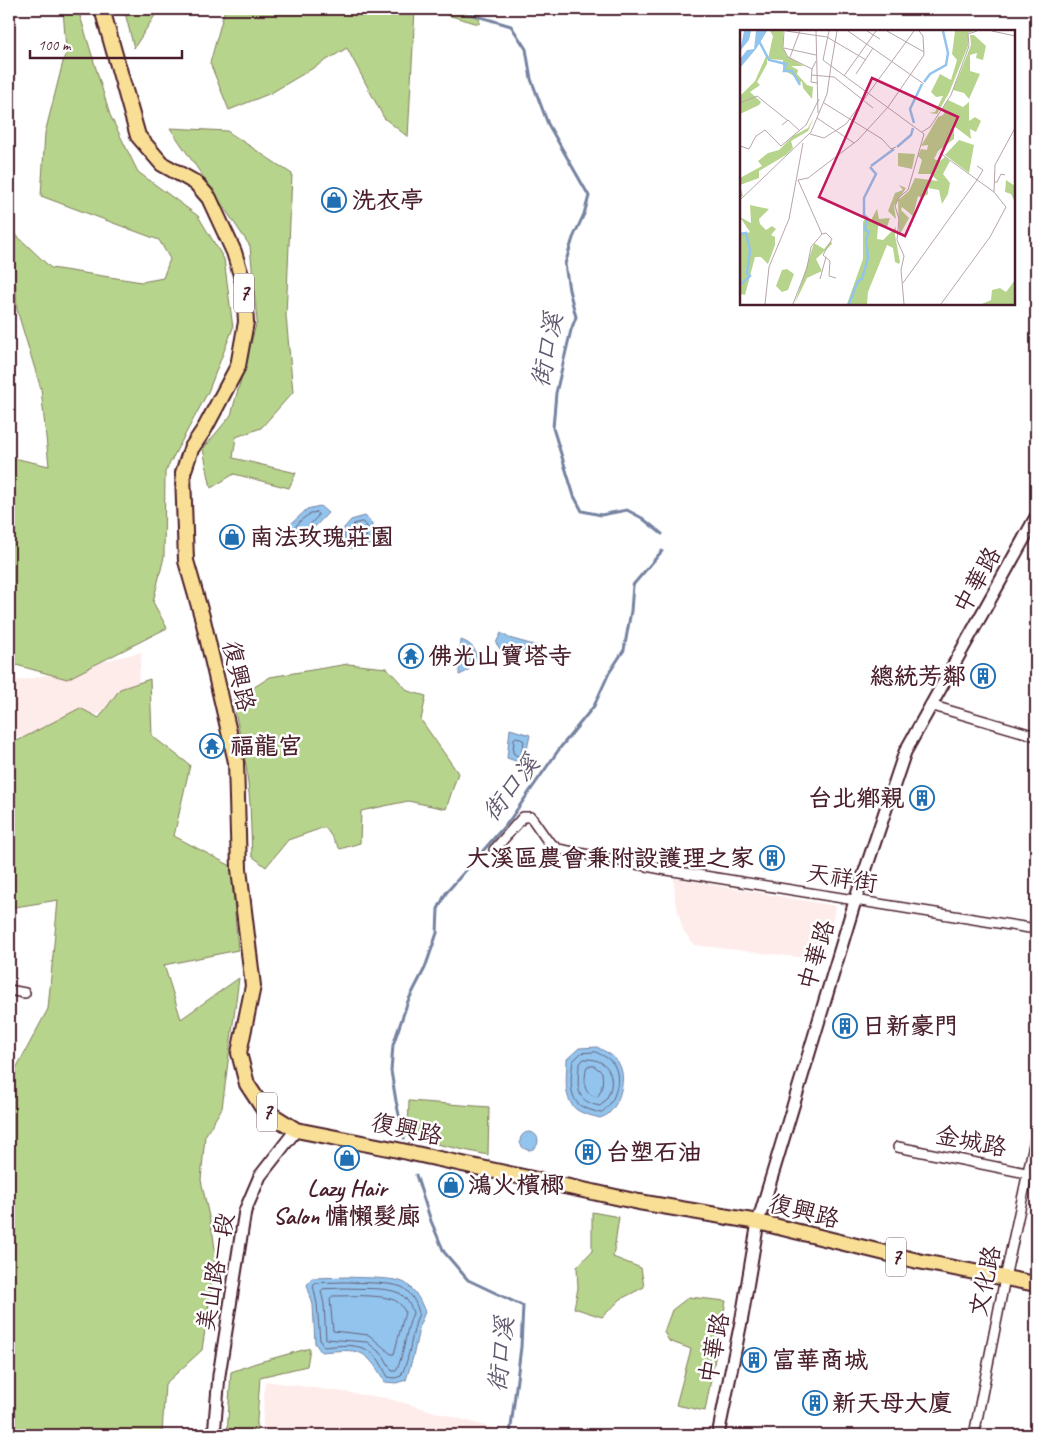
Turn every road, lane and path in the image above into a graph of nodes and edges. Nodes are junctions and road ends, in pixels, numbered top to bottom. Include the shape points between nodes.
1 (102, 9) edge
2 (1036, 517) edge
3 (930, 705) junction
4 (1036, 736) edge
5 (494, 850) dead end
6 (855, 900) junction
7 (1036, 929) edge
8 (9, 990) edge
9 (25, 993) dead end
10 (296, 1130) junction
11 (1036, 1135) edge
12 (898, 1147) dead end
13 (1032, 1174) edge
14 (758, 1222) junction
15 (1005, 1278) junction
16 (1036, 1284) edge
17 (214, 1435) edge
18 (718, 1435) edge
19 (974, 1435) edge

1 - 10 main road, 復興路 / 7 via 138,136 162,164 196,183 209,198 234,252 244,285 246,322 238,366 191,449 183,474 186,561 236,762 239,869 253,986 239,1053 247,1084 264,1110
2 - 3 street, 中華路
3 - 4 street
3 - 6 street, 中華路 via 905,752
5 - 6 street, 天祥街 via 523,817 531,817 547,840 558,849
6 - 7 street, 天祥街
6 - 14 street, 中華路
8 - 9 street
10 - 14 main road, 復興路 / 7 via 630,1201
10 - 17 street, 美山路一段 via 260,1176 245,1211 219,1376
11 - 13 street, 文化路
12 - 13 street, 金城路
13 - 15 street, 文化路
14 - 15 main road, 復興路 / 7 via 885,1254
14 - 18 street, 中華路
15 - 16 main road, 復興路 / 7
15 - 19 street, 文化路

